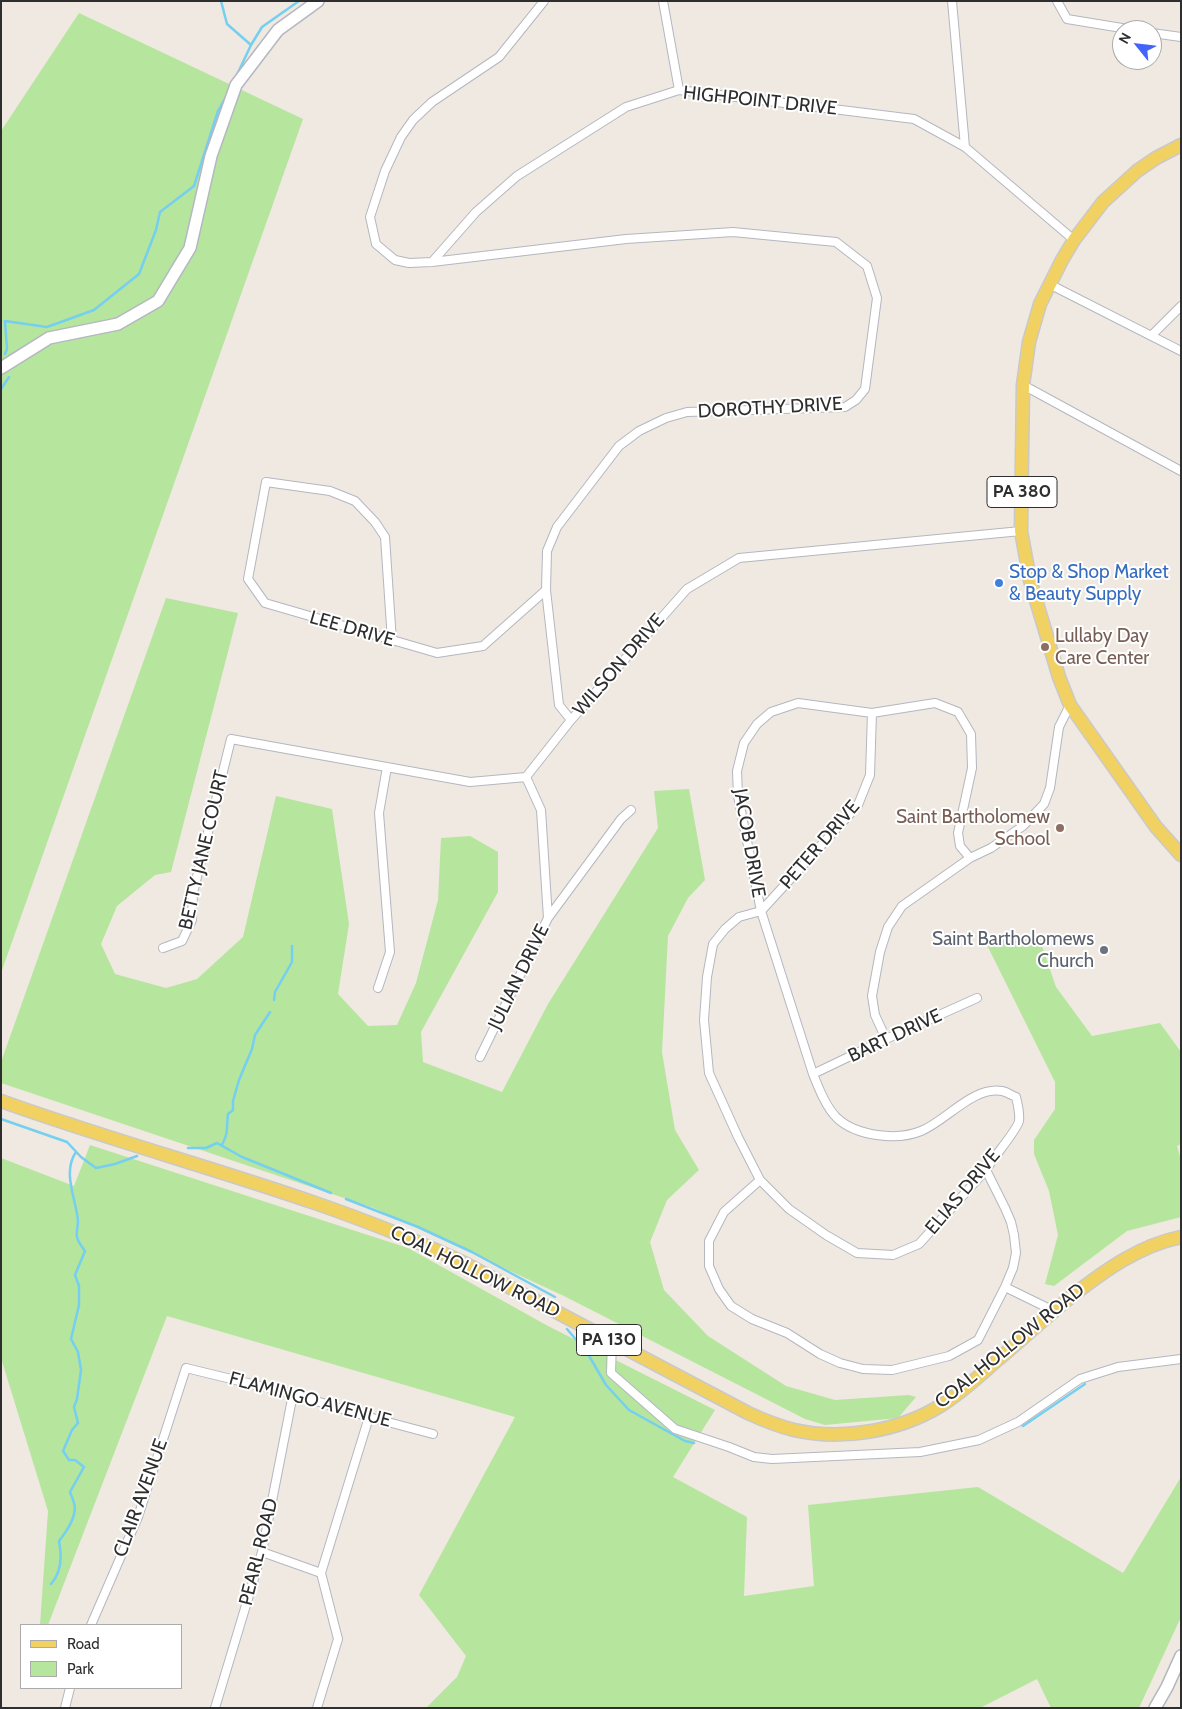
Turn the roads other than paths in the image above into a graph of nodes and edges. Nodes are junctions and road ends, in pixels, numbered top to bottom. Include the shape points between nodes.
1 (318, 1) edge
2 (544, 1) edge
3 (663, 1) edge
4 (952, 1) edge
5 (1057, 1) edge
6 (1112, 26) edge
7 (1162, 34) edge
8 (1181, 37) edge
9 (679, 90) junction
10 (1181, 145) edge
11 (965, 147) junction
12 (1074, 240) junction
13 (432, 262) junction
14 (1049, 284) junction
15 (1181, 306) edge
16 (1152, 335) junction
17 (1181, 351) edge
18 (1, 368) edge
19 (1023, 385) junction
20 (1181, 471) edge
21 (1021, 531) junction
22 (546, 590) junction
23 (392, 641) junction
24 (1070, 705) junction
25 (872, 713) junction
26 (571, 720) junction
27 (387, 767) junction
28 (526, 777) junction
29 (631, 810) dead end
30 (1181, 855) edge
31 (970, 858) junction
32 (761, 911) junction
33 (548, 918) junction
34 (163, 948) dead end
35 (378, 988) dead end
36 (977, 998) dead end
37 (886, 1039) junction
38 (480, 1057) dead end
39 (813, 1074) junction
40 (1, 1101) edge
41 (986, 1170) junction
42 (760, 1180) junction
43 (1181, 1237) edge
44 (1005, 1287) junction
45 (1054, 1311) junction
46 (612, 1341) junction
47 (1181, 1359) edge
48 (186, 1368) joint
49 (293, 1394) junction
50 (369, 1416) junction
51 (433, 1434) dead end
52 (262, 1552) junction
53 (321, 1574) junction
54 (91, 1624) edge
55 (1181, 1656) edge
56 (70, 1689) edge
57 (65, 1708) edge
58 (215, 1708) edge
59 (317, 1708) edge
60 (1155, 1708) edge

1 - 18 street via 278,30 236,85 211,156 190,248 158,301 118,324 49,338
2 - 13 street, DOROTHY DRIVE via 500,57 432,102 400,136 370,216 376,244 395,260
3 - 9 street
4 - 11 street
5 - 6 street via 1067,19
7 - 8 street
9 - 11 street, HIGHPOINT DRIVE via 914,119
9 - 13 street, HIGHPOINT DRIVE via 626,106 517,176 476,212
10 - 12 main road, PA 380 via 1156,158 1120,185
11 - 12 street, HIGHPOINT DRIVE
12 - 14 main road, PA 380
13 - 22 street, DOROTHY DRIVE via 626,239 733,232 836,242 867,266 877,298 865,389 856,400 845,407 687,412 639,431 619,446 557,527 546,550
14 - 16 street
14 - 19 main road, PA 380 via 1029,342
15 - 16 street
16 - 17 street
19 - 20 street
19 - 21 main road, PA 380
21 - 24 main road, PA 380 via 1030,580
21 - 26 street, WILSON DRIVE via 739,558 687,589
22 - 23 street, LEE DRIVE via 483,646 438,653
22 - 26 street, DOROTHY DRIVE via 559,705
23 - 23 street, LEE DRIVE via 265,604 248,579 266,482 330,491 355,501 375,522 385,537
24 - 30 main road, PA 380 via 1156,827
24 - 31 street via 1059,727 1050,788 1044,804 1023,826
25 - 31 street, JACOB DRIVE via 935,703 958,712 971,734 972,768 958,833 960,846
25 - 32 street, PETER DRIVE via 870,776 858,805
25 - 32 street, JACOB DRIVE via 798,703 771,712 757,724 744,743 737,771 738,796
26 - 28 street, WILSON DRIVE
27 - 28 street via 470,782
27 - 34 street, BETTY JANE COURT via 231,739 193,893 192,920 182,941
27 - 35 street via 379,813 390,952
28 - 33 street, JULIAN DRIVE via 541,810
29 - 33 street
31 - 37 street via 902,906 888,927 872,996 875,1014
32 - 39 street, ELIAS DRIVE
32 - 42 street, ELIAS DRIVE via 739,917 713,944 704,1020 710,1073
33 - 38 street, JULIAN DRIVE
36 - 37 street, BART DRIVE
37 - 39 street, BART DRIVE
39 - 41 street, ELIAS DRIVE via 837,1118 855,1130 878,1136 921,1132 988,1091 1004,1091 1016,1098 1019,1124
40 - 46 main road, COAL HOLLOW ROAD / PA 130 via 395,1232 460,1261
41 - 42 street, ELIAS DRIVE via 919,1244 893,1254 856,1254 789,1208
41 - 44 street via 1006,1208 1014,1235 1016,1253
42 - 44 street via 724,1212 709,1241 709,1266 730,1306 787,1333 820,1354 863,1369 892,1370 949,1356 978,1340
43 - 45 main road, COAL HOLLOW ROAD / PA 130 via 1157,1244 1120,1262
44 - 45 street
45 - 46 main road, COAL HOLLOW ROAD / PA 130 via 941,1406 903,1424 834,1435 800,1431 769,1422
46 - 47 street via 611,1373 675,1429 754,1457 772,1459 920,1452 979,1440 1018,1422 1080,1379 1118,1368
48 - 49 street, FLAMINGO AVENUE
48 - 54 street, CLAIR AVENUE via 138,1518
49 - 50 street, FLAMINGO AVENUE
49 - 52 street, PEARL ROAD
50 - 51 street, FLAMINGO AVENUE
50 - 53 street
52 - 53 street
52 - 58 street, PEARL ROAD
53 - 59 street via 338,1639
55 - 60 street
56 - 57 street

